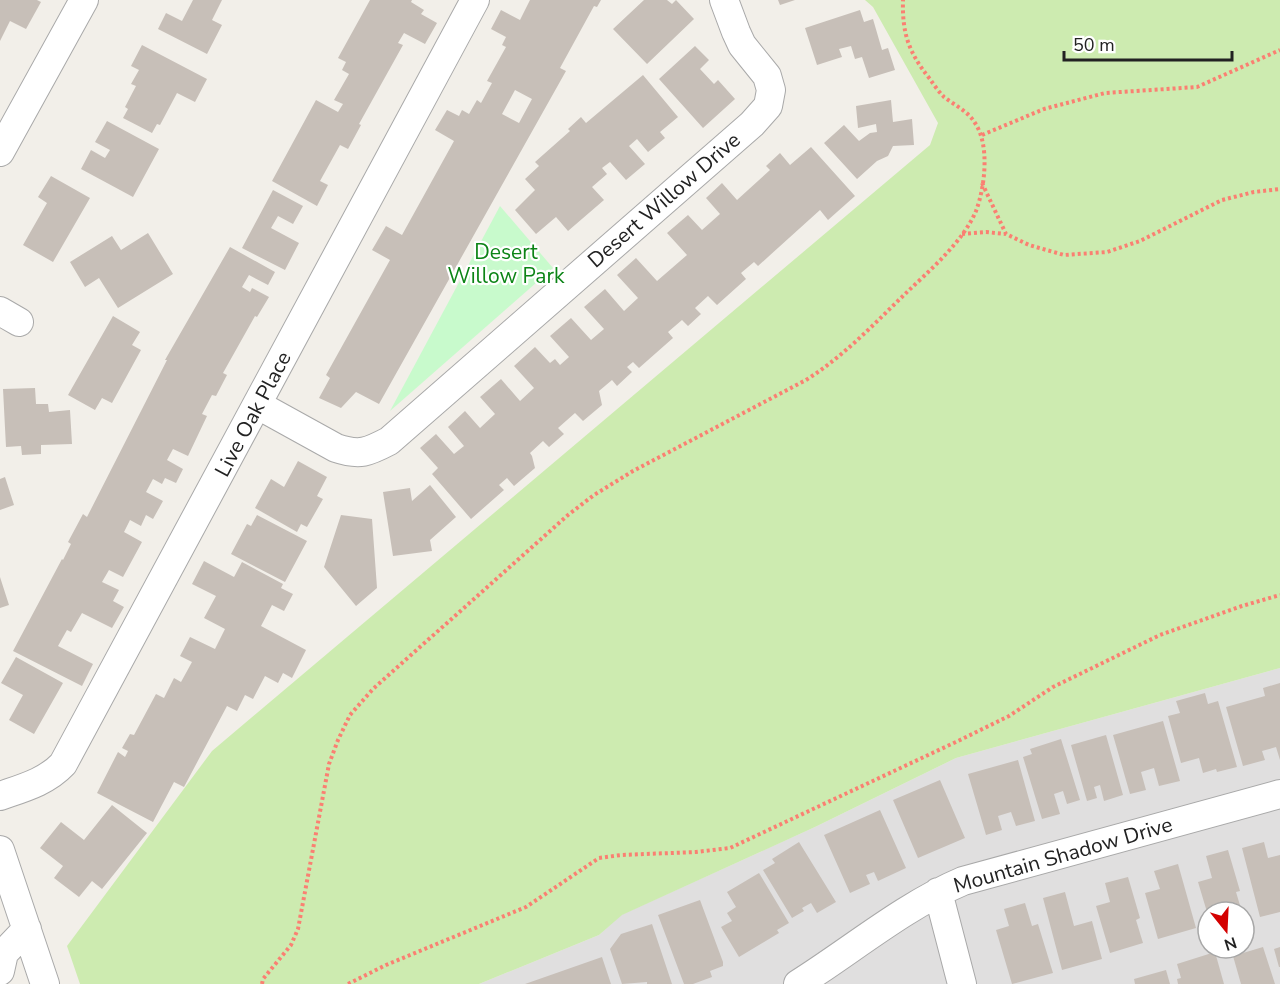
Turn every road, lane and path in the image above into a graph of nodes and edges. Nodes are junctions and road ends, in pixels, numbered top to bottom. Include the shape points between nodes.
1 (84, 0) edge
2 (475, 0) edge
3 (724, 0) edge
4 (903, 0) edge
5 (1280, 50) edge
6 (8, 119) edge
7 (982, 135) junction
8 (0, 152) edge
9 (982, 183) junction
10 (1280, 189) edge
11 (962, 234) junction
12 (1006, 234) junction
13 (258, 405) junction
14 (1280, 595) edge
15 (1280, 794) edge
16 (0, 796) edge
17 (0, 850) edge
18 (938, 892) junction
19 (27, 929) junction
20 (0, 971) edge
21 (45, 984) edge
22 (262, 984) edge
23 (348, 984) edge
24 (798, 984) edge
25 (962, 984) edge

1 - 6 street
2 - 13 street, Live Oak Place
3 - 13 street, Desert Willow Drive via 742,45 766,76 771,90 768,106 389,441 364,453 349,452
4 - 7 path via 908,46 943,96 974,121
5 - 7 path via 1197,87 1105,93 1044,109
6 - 8 street
7 - 9 path
9 - 11 path via 976,211
9 - 12 path
10 - 12 path via 1222,200 1140,241 1107,252 1064,255 1029,246
11 - 12 path
11 - 22 path via 831,364 594,495 374,689 350,715 338,740 329,764 298,929
13 - 16 street, Live Oak Place via 63,764 38,783
14 - 23 path via 1160,635 1053,687 999,721 730,848 599,858 526,908
15 - 18 street, Mountain Shadow Drive via 963,881
17 - 19 street
18 - 24 street, Mountain Shadow Drive
18 - 25 street
19 - 20 street via 4,953
19 - 21 street

